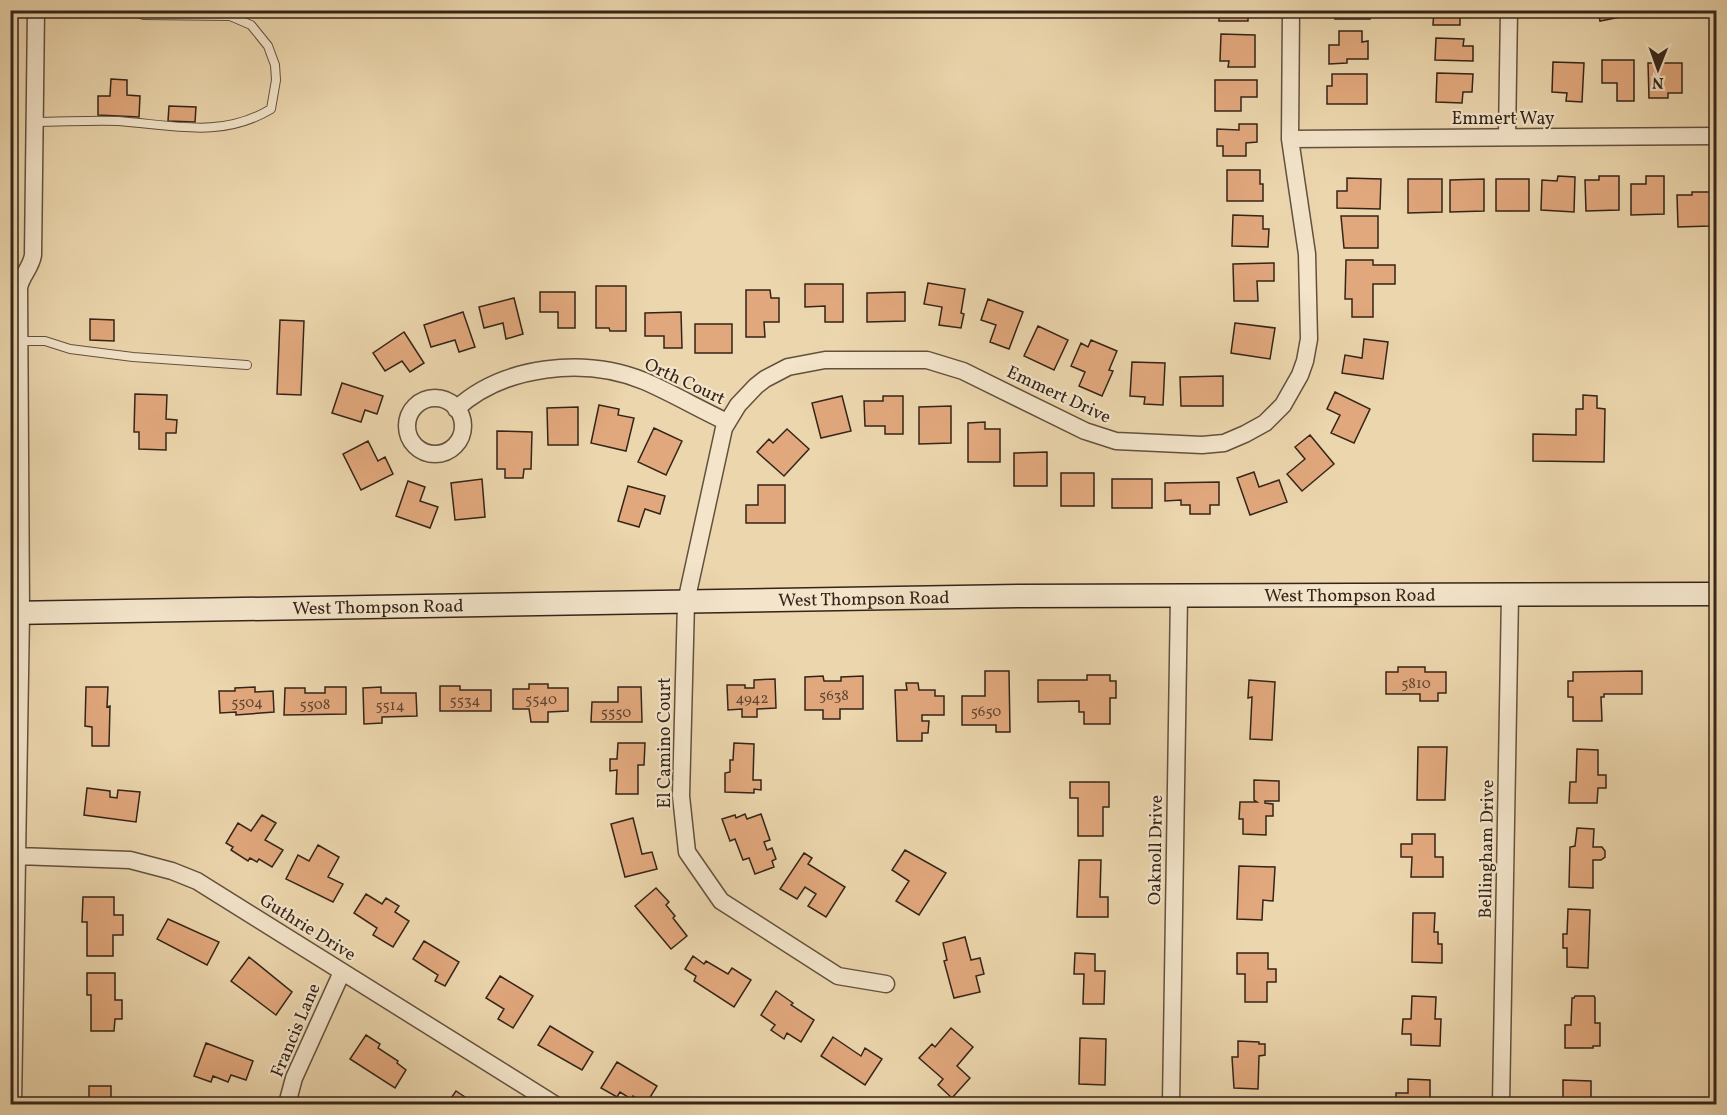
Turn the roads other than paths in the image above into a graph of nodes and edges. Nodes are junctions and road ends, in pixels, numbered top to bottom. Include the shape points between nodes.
1 (36, 10) edge
2 (71, 10) edge
3 (107, 10) edge
4 (130, 10) edge
5 (1291, 10) edge
6 (1509, 10) edge
7 (171, 12) edge
8 (35, 122) junction
9 (1716, 136) edge
10 (1507, 137) junction
11 (1290, 139) junction
12 (15, 323) edge
13 (19, 341) junction
14 (247, 365) dead end
15 (456, 409) dead end
16 (727, 422) junction
17 (1716, 594) edge
18 (1510, 595) junction
19 (1179, 596) junction
20 (686, 602) junction
21 (16, 613) edge
22 (17, 856) junction
23 (342, 972) junction
24 (886, 984) dead end
25 (14, 1104) edge
26 (287, 1104) edge
27 (554, 1104) edge
28 (1171, 1104) edge
29 (1501, 1104) edge

1 - 8 street
2 - 3 lane
4 - 7 lane via 144,15
5 - 11 street, Emmert Drive
6 - 10 street
7 - 8 lane via 230,16 251,25 268,46 275,65 271,109 231,125 187,129 116,121
8 - 12 street via 33,258 20,283
9 - 10 street, Emmert Way
10 - 11 street, Emmert Way
11 - 16 street, Emmert Drive via 1307,254 1308,346 1288,399 1270,418 1245,435 1202,446 1116,441 1085,431 963,370 917,359 825,360 788,367 748,393
12 - 13 street
13 - 14 lane via 45,341 70,349 133,357
13 - 21 street
15 - 16 street, Orth Court via 470,397 510,378 562,368 585,368 643,381
16 - 20 street, Emmert Drive via 719,443
17 - 18 main road, West Thompson Road
18 - 19 main road, West Thompson Road
18 - 29 street, Bellingham Drive
19 - 20 main road, West Thompson Road
19 - 28 street, Oaknoll Drive
20 - 21 main road, West Thompson Road
20 - 24 street, El Camino Court via 681,796 687,852 721,901 838,976
21 - 22 street
22 - 23 street, Guthrie Drive via 130,860 172,871 210,888
22 - 25 street
23 - 26 street, Francis Lane via 294,1078
23 - 27 street, Guthrie Drive

